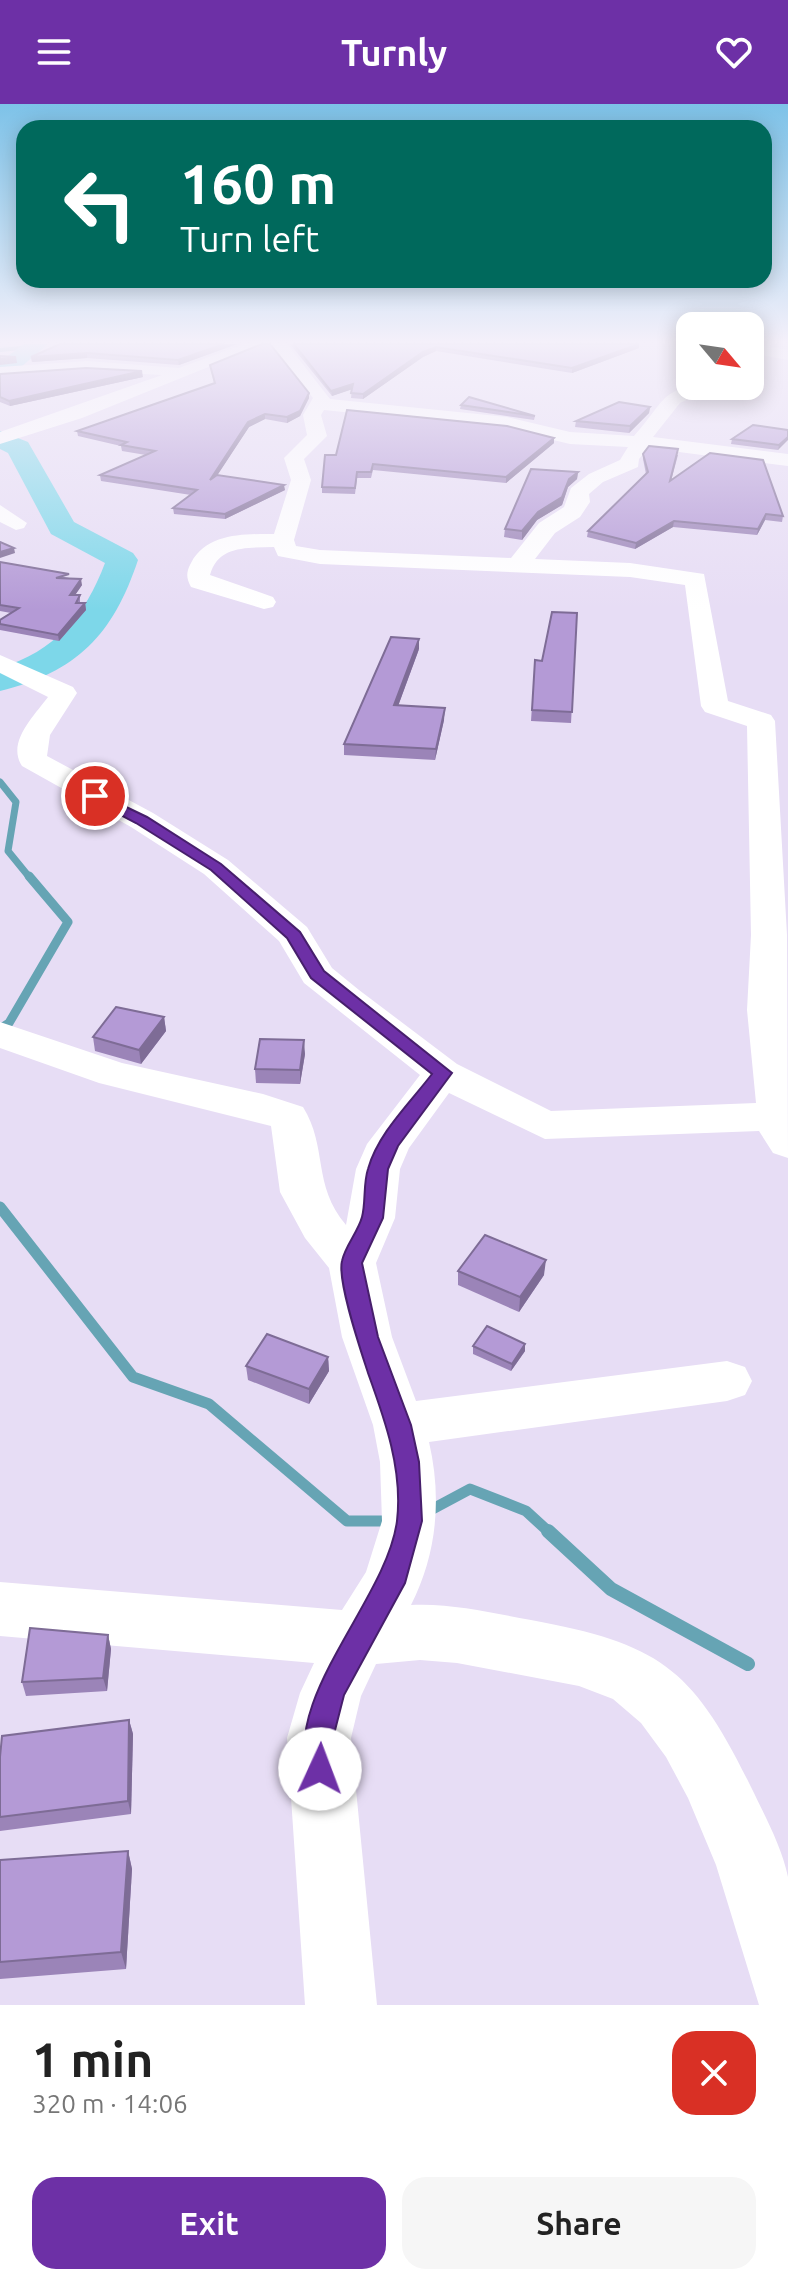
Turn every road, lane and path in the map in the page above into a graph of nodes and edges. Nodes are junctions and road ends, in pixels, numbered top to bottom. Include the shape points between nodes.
1 (21, 433) edge
2 (316, 433) edge
3 (548, 433) edge
4 (646, 433) edge
5 (0, 438) edge
6 (641, 441) junction
7 (788, 460) edge
8 (283, 540) junction
9 (517, 566) junction
10 (264, 602) dead end
11 (0, 663) edge
12 (779, 929) edge
13 (0, 1034) edge
14 (443, 1073) junction
15 (783, 1130) edge
16 (352, 1263) junction
17 (727, 1381) dead end
18 (399, 1425) junction
19 (0, 1609) edge
20 (357, 1639) junction
21 (788, 1988) edge
22 (341, 2005) edge

1 - 5 street
2 - 8 street via 294,458 301,480
3 - 6 street
4 - 6 street
6 - 7 street
6 - 9 street via 631,463 584,485 572,512 547,528
8 - 9 street via 286,551 320,557
8 - 10 street via 223,545 209,552 200,570 200,582
9 - 12 street via 630,570 696,579 715,706 761,721
11 - 14 street via 63,693 34,738 33,760 216,867 294,935 317,975
12 - 15 street via 766,1010
13 - 16 street via 113,1074 288,1117 302,1192 321,1226
14 - 15 street via 545,1125
14 - 16 street via 389,1144 378,1169 372,1218
16 - 18 street via 367,1337
17 - 18 street
18 - 20 street via 410,1521 392,1583
19 - 20 street
20 - 21 street via 401,1630 453,1632 604,1666 633,1676 661,1698 694,1742 737,1835
20 - 22 street via 331,1693 319,1738

